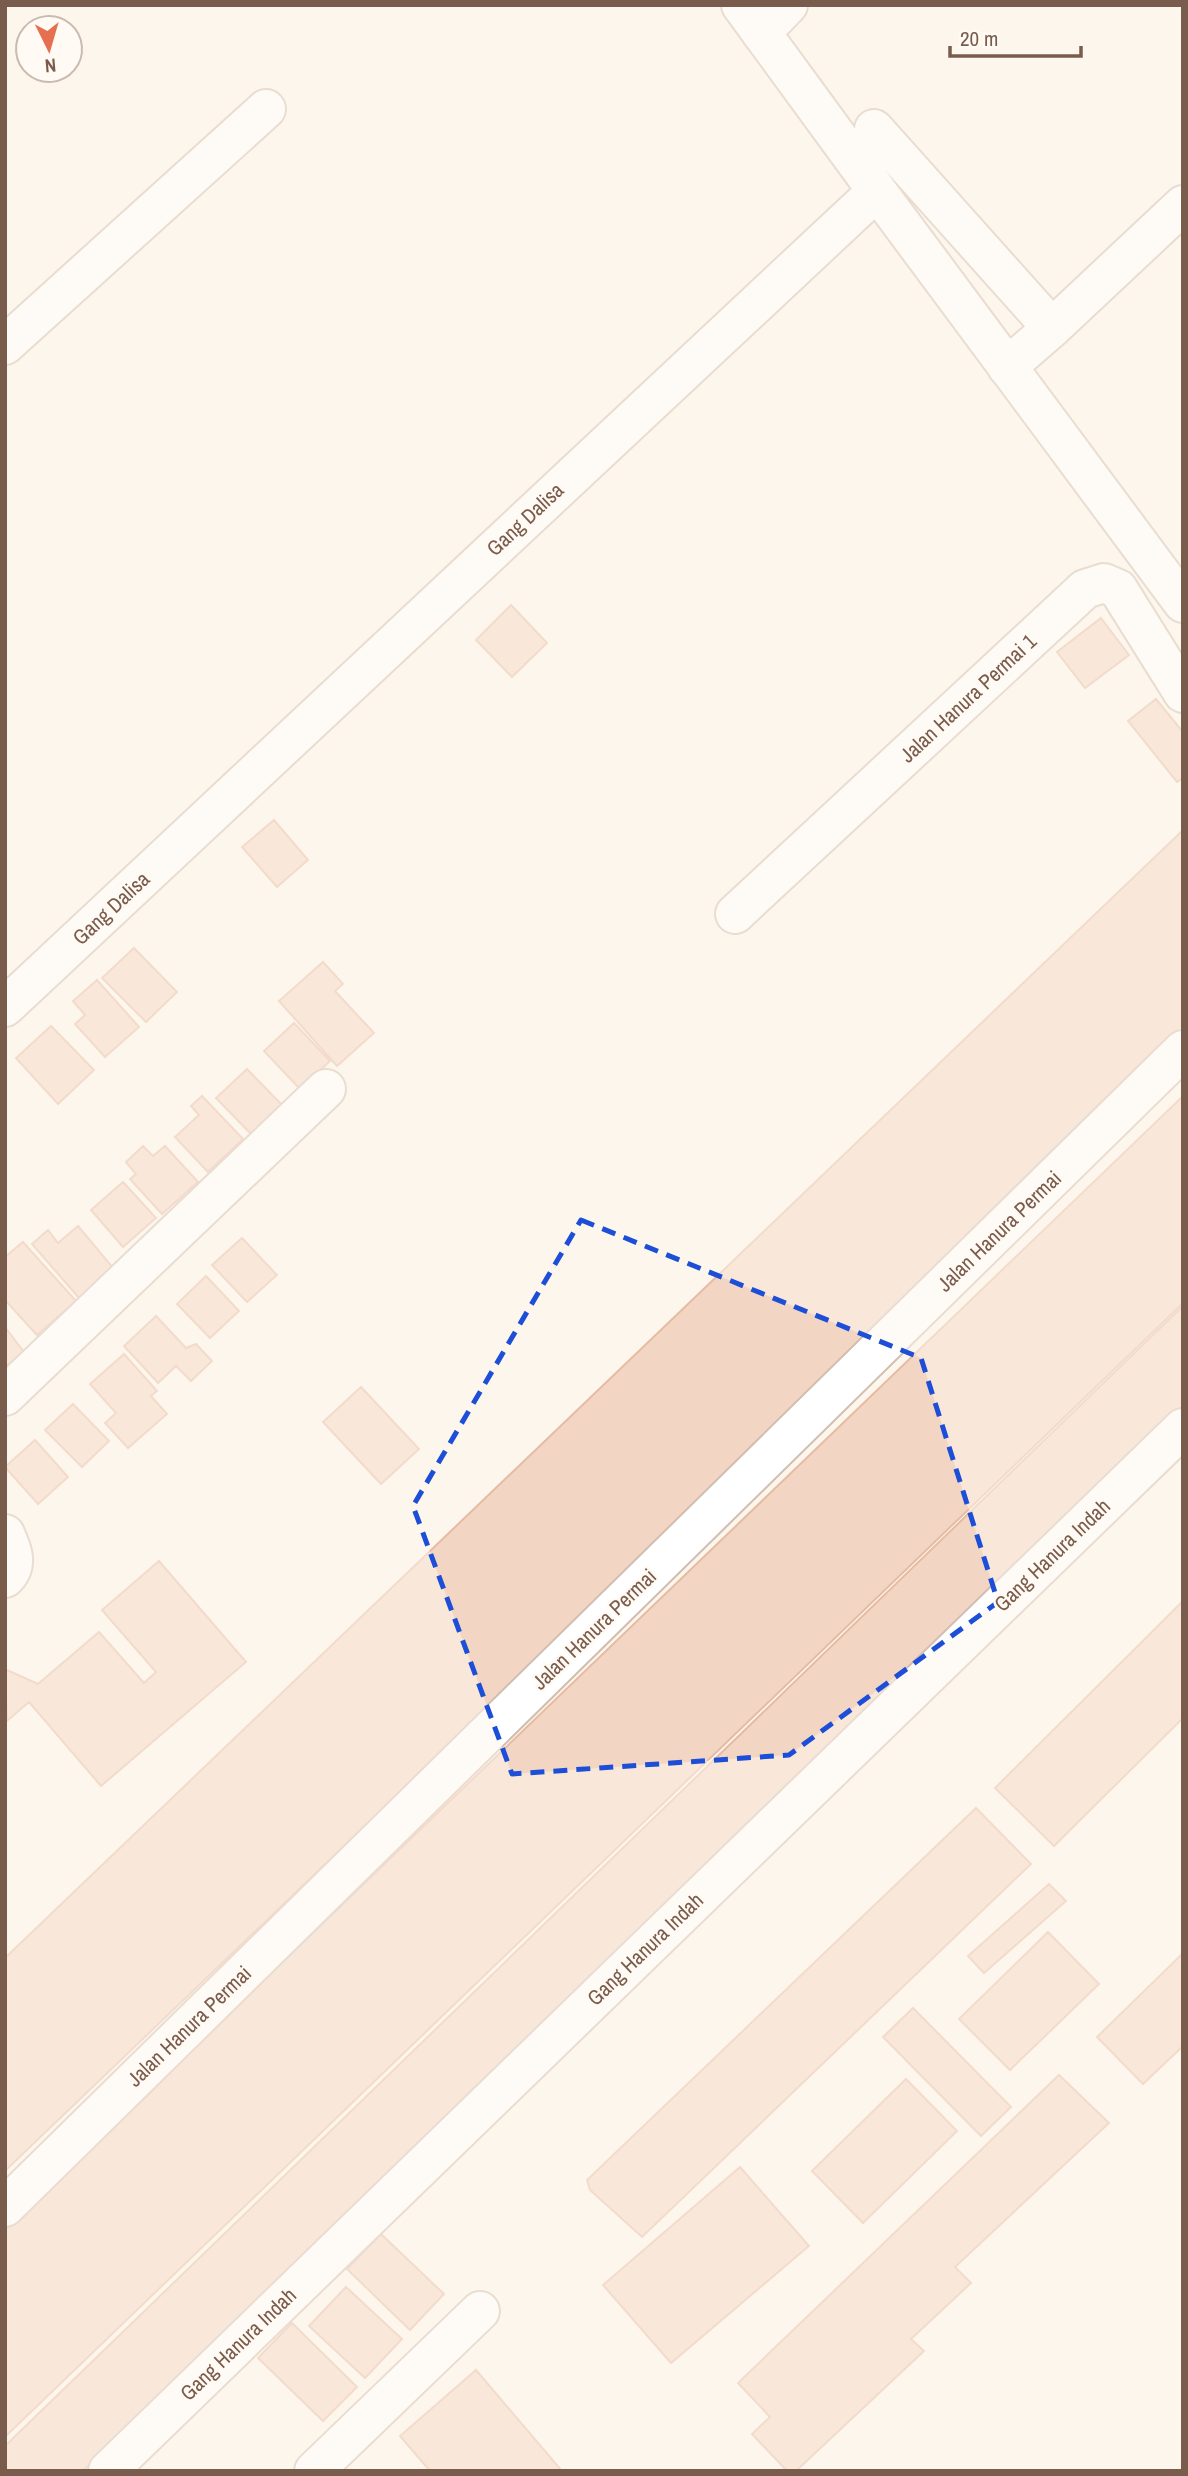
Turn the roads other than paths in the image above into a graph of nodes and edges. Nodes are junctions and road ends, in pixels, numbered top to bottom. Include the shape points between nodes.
1 (788, 5) edge
2 (751, 19) edge
3 (266, 109) dead end
4 (874, 129) dead end
5 (877, 191) junction
6 (1183, 205) edge
7 (1052, 328) junction
8 (5, 345) edge
9 (1007, 367) junction
10 (1183, 603) edge
11 (1183, 693) edge
12 (735, 915) dead end
13 (5, 1007) edge
14 (1183, 1050) edge
15 (326, 1089) dead end
16 (5, 1396) edge
17 (1183, 1428) edge
18 (5, 1534) edge
19 (5, 1578) edge
20 (5, 2207) edge
21 (480, 2311) dead end
22 (108, 2471) edge
23 (314, 2471) edge

1 - 2 street
2 - 5 street
3 - 8 street
4 - 7 street
5 - 9 street
5 - 13 street, Gang Dalisa
6 - 7 street
7 - 9 street
9 - 10 street
11 - 12 street, Jalan Hanura Permai 1 via 1118,589 1104,583 1085,589
14 - 20 street, Jalan Hanura Permai
15 - 16 street
17 - 22 street, Gang Hanura Indah
18 - 19 street via 15,1558
21 - 23 street

